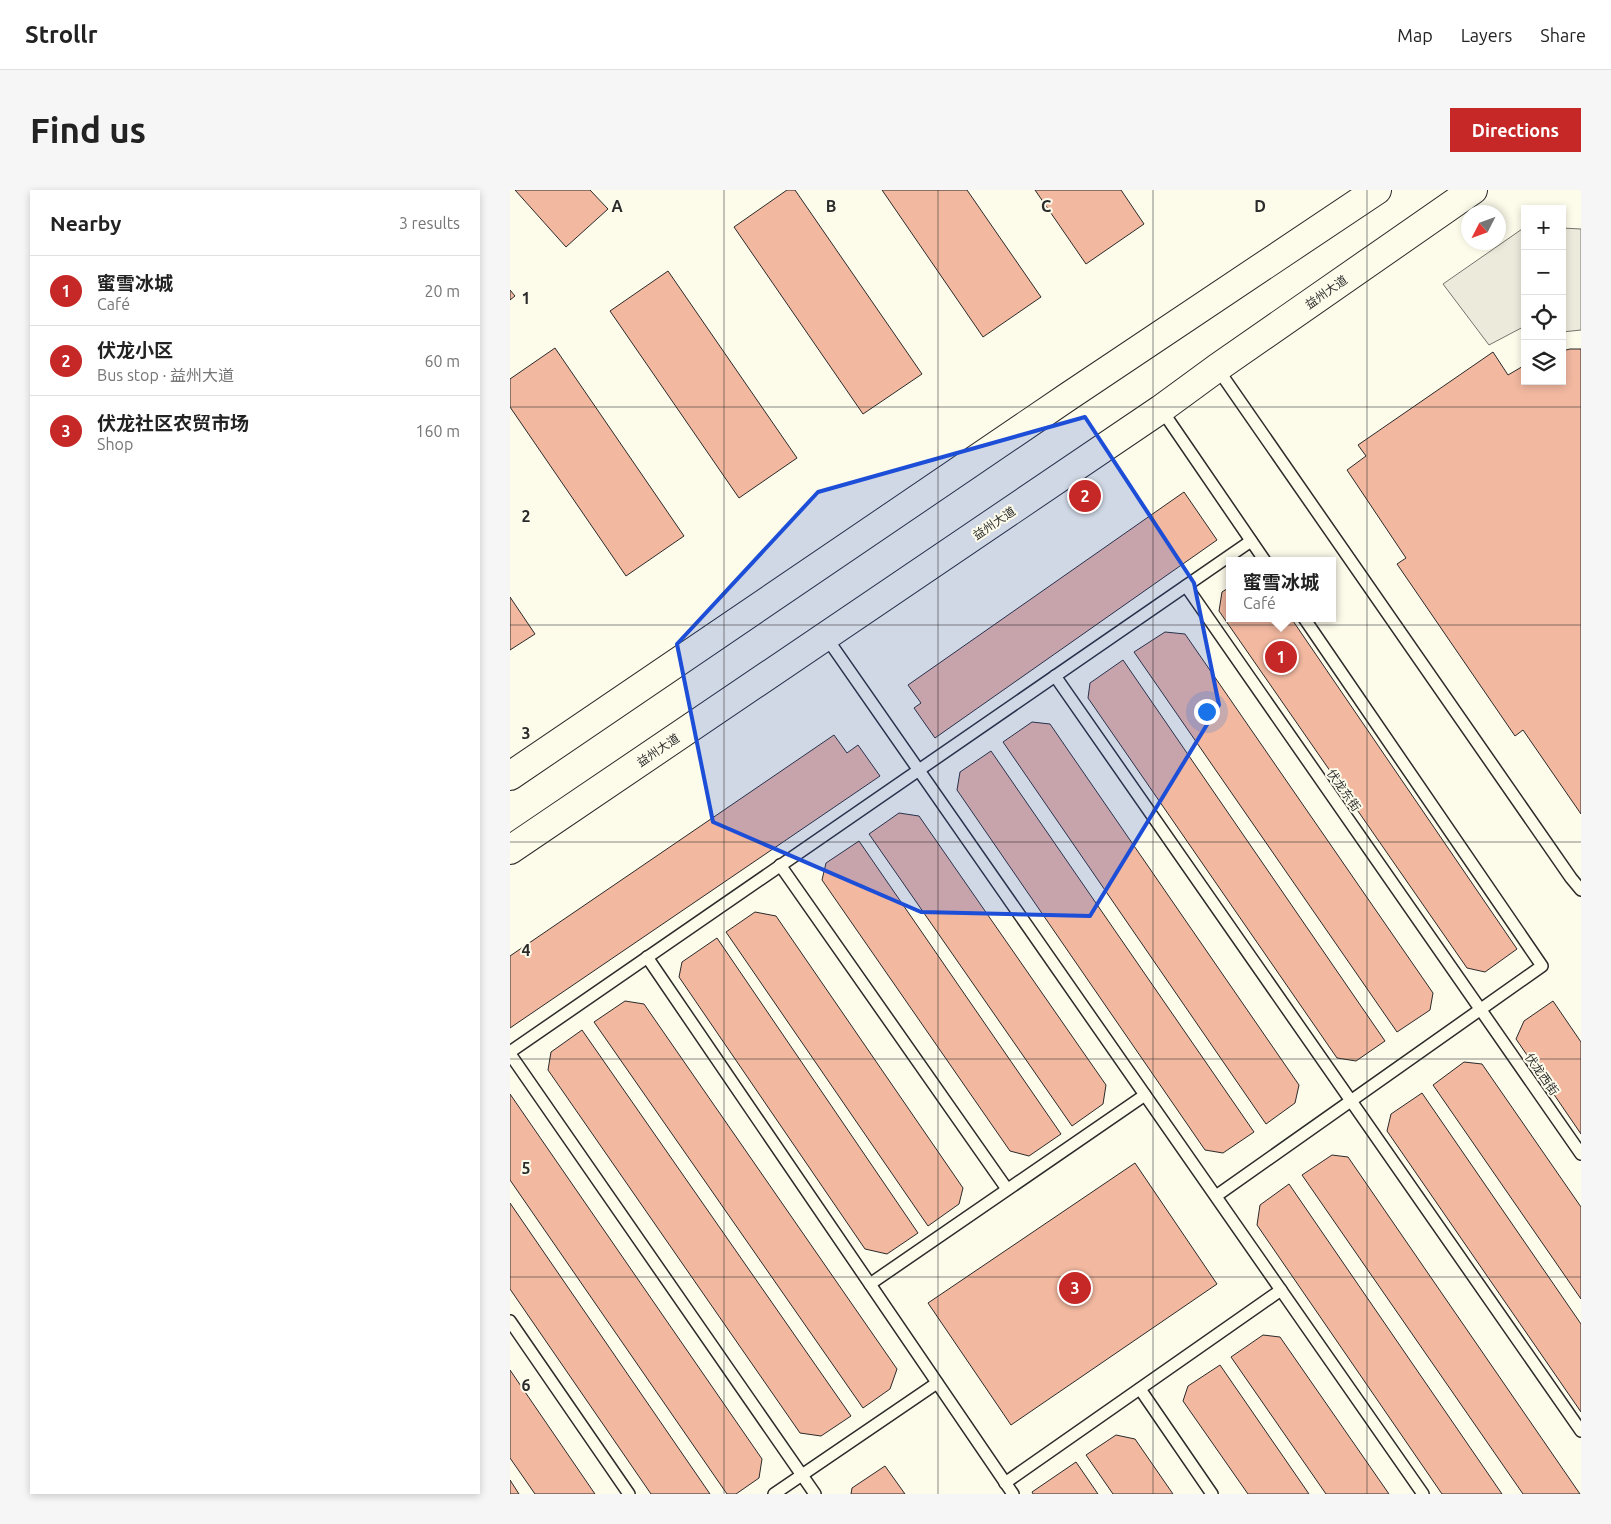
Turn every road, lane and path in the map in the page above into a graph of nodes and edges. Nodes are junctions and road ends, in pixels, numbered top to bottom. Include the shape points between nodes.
1 (1376, 190) edge
2 (1473, 190) edge
3 (1217, 368) junction
4 (1161, 410) junction
5 (1251, 541) junction
6 (1228, 557) edge
7 (1262, 557) edge
8 (1226, 558) edge
9 (1186, 586) junction
10 (1307, 622) edge
11 (826, 637) junction
12 (1055, 676) junction
13 (919, 770) junction
14 (510, 776) edge
15 (510, 850) edge
16 (780, 865) junction
17 (1581, 890) edge
18 (647, 957) junction
19 (1480, 1010) junction
20 (510, 1053) edge
21 (1145, 1095) junction
22 (1351, 1101) junction
23 (1581, 1154) edge
24 (1007, 1189) junction
25 (1216, 1196) junction
26 (870, 1284) junction
27 (1281, 1290) junction
28 (510, 1321) edge
29 (937, 1383) junction
30 (1140, 1389) junction
31 (1581, 1431) edge
32 (802, 1475) junction
33 (1005, 1482) junction
34 (629, 1494) edge
35 (774, 1494) edge
36 (815, 1494) edge
37 (1013, 1494) edge
38 (1212, 1494) edge
39 (1423, 1494) edge

1 - 14 main road
2 - 3 main road, 益州大道
3 - 4 main road, 益州大道
3 - 17 lane
4 - 5 lane
4 - 11 main road, 益州大道
5 - 6 lane
5 - 7 lane
8 - 9 lane
9 - 12 lane
9 - 19 lane, 伏龙东街
10 - 19 lane via 1542,966
11 - 13 lane
11 - 15 main road, 益州大道
12 - 13 lane
12 - 22 lane
13 - 16 lane
13 - 21 lane
16 - 18 lane
16 - 24 lane
18 - 20 lane
18 - 26 lane
19 - 22 lane
19 - 23 lane, 伏龙西街
20 - 32 lane
21 - 24 lane
21 - 25 lane
22 - 25 lane
22 - 31 lane
24 - 26 lane
25 - 27 lane
26 - 29 lane
27 - 30 lane
27 - 39 lane
28 - 34 lane
29 - 32 lane
29 - 33 lane
30 - 33 lane
30 - 38 lane
32 - 35 lane
32 - 36 lane
33 - 37 lane

